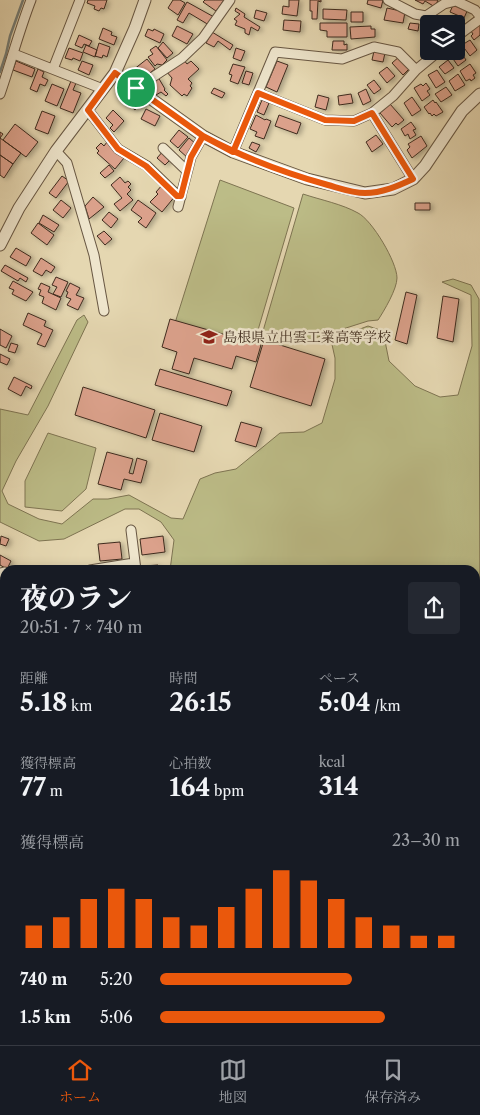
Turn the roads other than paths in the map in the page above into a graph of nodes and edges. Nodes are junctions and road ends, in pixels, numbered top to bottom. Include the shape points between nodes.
1 (31, 0) edge
2 (80, 0) edge
3 (145, 0) edge
4 (230, 0) edge
5 (388, 0) edge
6 (480, 18) edge
7 (465, 30) edge
8 (14, 54) junction
9 (428, 60) edge
10 (53, 69) junction
11 (416, 70) junction
12 (115, 73) junction
13 (136, 88) junction
14 (103, 89) junction
15 (258, 93) junction
16 (0, 94) edge
17 (480, 94) edge
18 (88, 110) junction
19 (372, 113) junction
20 (203, 136) junction
21 (163, 148) dead end
22 (56, 151) junction
23 (233, 152) junction
24 (188, 170) junction
25 (413, 179) junction
26 (181, 196) junction
27 (178, 207) dead end
28 (0, 245) edge
29 (104, 311) dead end
30 (131, 530) dead end
31 (135, 565) edge

1 - 8 street
2 - 10 street
3 - 12 street
4 - 13 street via 203,38 182,58
5 - 6 street via 426,16 444,4 456,1 475,10
6 - 7 street
8 - 10 street
8 - 16 street
9 - 11 street
10 - 14 street
11 - 15 street via 398,52 374,47 342,59 275,52
11 - 19 street
12 - 13 street
12 - 14 street
13 - 20 street
14 - 18 street
15 - 19 street via 325,120 354,121
15 - 23 street
17 - 25 street via 462,111
18 - 22 street
18 - 26 street via 118,149 146,166 177,196
19 - 25 street
20 - 23 street
20 - 24 street via 191,157
21 - 24 street
22 - 28 street via 19,208
22 - 29 street via 67,163 94,255
23 - 25 street via 307,179 365,193 393,189
24 - 26 street
26 - 27 street
30 - 31 street

